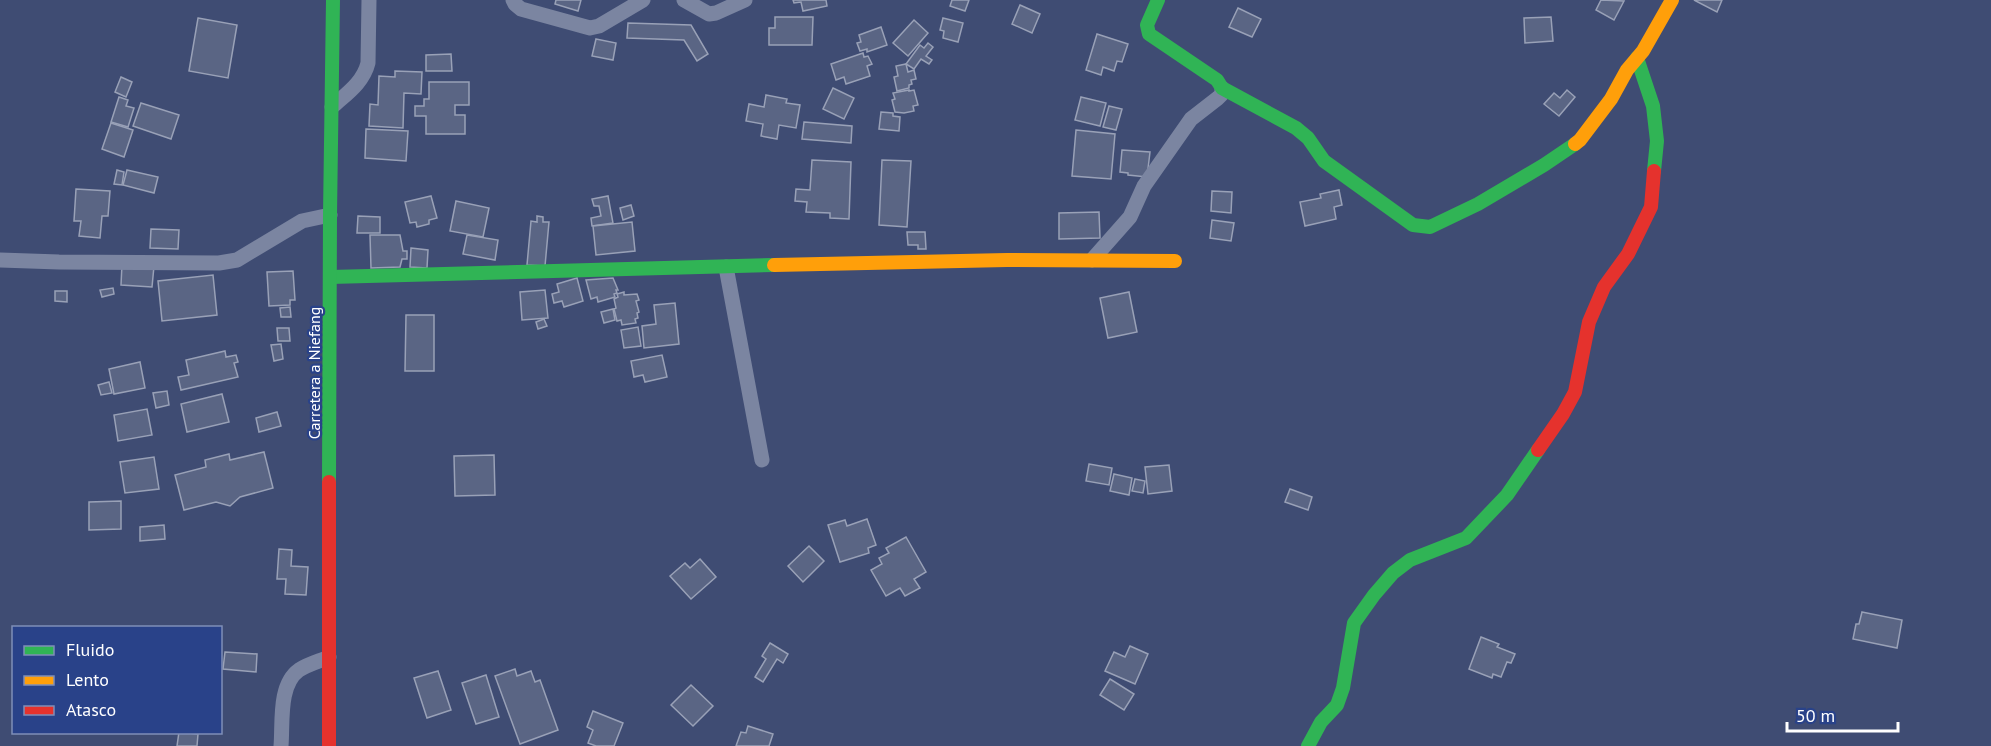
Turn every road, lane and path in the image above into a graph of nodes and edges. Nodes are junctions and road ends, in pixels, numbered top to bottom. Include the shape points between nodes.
1 (333, 0) edge
2 (369, 0) edge
3 (513, 0) edge
4 (643, 0) edge
5 (684, 0) edge
6 (745, 0) edge
7 (1158, 0) edge
8 (1672, 0) edge
9 (1638, 58) junction
10 (1221, 88) junction
11 (332, 107) junction
12 (330, 214) junction
13 (0, 260) edge
14 (1092, 260) junction
15 (1175, 261) dead end
16 (726, 267) junction
17 (330, 277) junction
18 (762, 460) dead end
19 (329, 657) junction
20 (281, 746) edge
21 (329, 746) edge
22 (1308, 746) edge

1 - 11 street, Carretera a Niefang
2 - 11 street via 366,72
3 - 4 street via 520,9 590,28
5 - 6 street via 709,14
7 - 10 street via 1147,25 1149,34 1217,80
8 - 9 street
9 - 10 street via 1580,140 1478,204 1430,227 1413,225 1397,215 1324,161 1296,128
9 - 22 street via 1653,106 1657,141 1651,207 1628,254 1604,287 1589,322 1575,392 1507,495 1466,538 1410,560 1374,595 1354,624 1337,705 1321,722
10 - 14 street via 1218,98 1191,119 1144,186 1130,217
11 - 12 street, Carretera a Niefang
12 - 13 street via 302,221 237,260 219,263
12 - 17 street, Carretera a Niefang
14 - 15 street
14 - 16 street
16 - 17 street
16 - 18 street
17 - 19 street, Carretera a Niefang
19 - 20 street via 291,678 285,695
19 - 21 street, Carretera a Niefang

